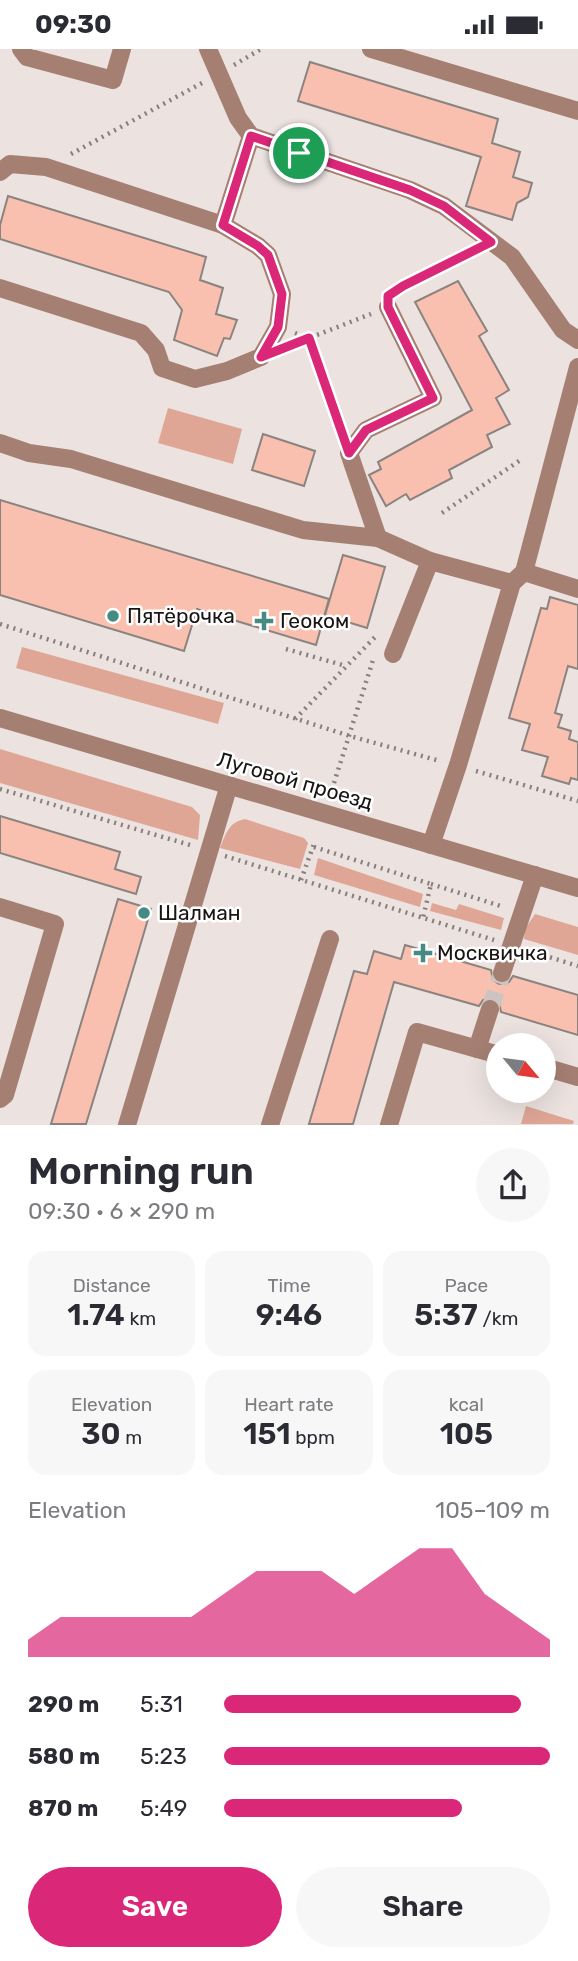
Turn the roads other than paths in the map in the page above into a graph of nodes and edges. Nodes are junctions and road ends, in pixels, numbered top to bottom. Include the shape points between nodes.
1 (21, 49) edge
2 (122, 49) edge
3 (208, 49) edge
4 (371, 49) edge
5 (578, 111) edge
6 (251, 136) junction
7 (0, 172) edge
8 (223, 225) junction
9 (0, 288) edge
10 (388, 307) road end
11 (578, 340) edge
12 (578, 367) edge
13 (0, 443) edge
14 (378, 538) junction
15 (430, 561) junction
16 (518, 578) junction
17 (578, 589) edge
18 (393, 654) dead end
19 (0, 718) edge
20 (229, 785) junction
21 (431, 845) junction
22 (536, 875) junction
23 (578, 888) edge
24 (0, 907) edge
25 (330, 939) dead end
26 (502, 973) tunnel mouth
27 (490, 1009) tunnel mouth
28 (477, 1049) junction
29 (486, 1051) edge
30 (556, 1071) edge
31 (578, 1077) edge
32 (0, 1099) edge
33 (127, 1125) edge
34 (270, 1125) edge
35 (389, 1125) edge

1 - 2 street via 27,57 113,80
3 - 6 street via 238,118
4 - 5 street
6 - 8 street
6 - 11 street via 444,206 512,257 563,330
7 - 8 street via 10,164 46,167
8 - 9 street via 268,255 282,294 278,327 261,357 227,371 195,379 162,368 156,350 141,333
10 - 14 street via 433,398 366,430 349,453
12 - 16 street
13 - 14 street via 71,459 303,530
14 - 15 street
15 - 16 street
15 - 18 street
16 - 17 street
16 - 21 street
19 - 20 street, Луговой проезд
20 - 21 street, Луговой проезд
20 - 33 street
21 - 22 street, Луговой проезд
22 - 23 street, Луговой проезд
22 - 26 street
24 - 32 street via 55,924 5,1095
25 - 34 street
27 - 28 street
28 - 29 street
28 - 35 street via 416,1032
30 - 31 street

